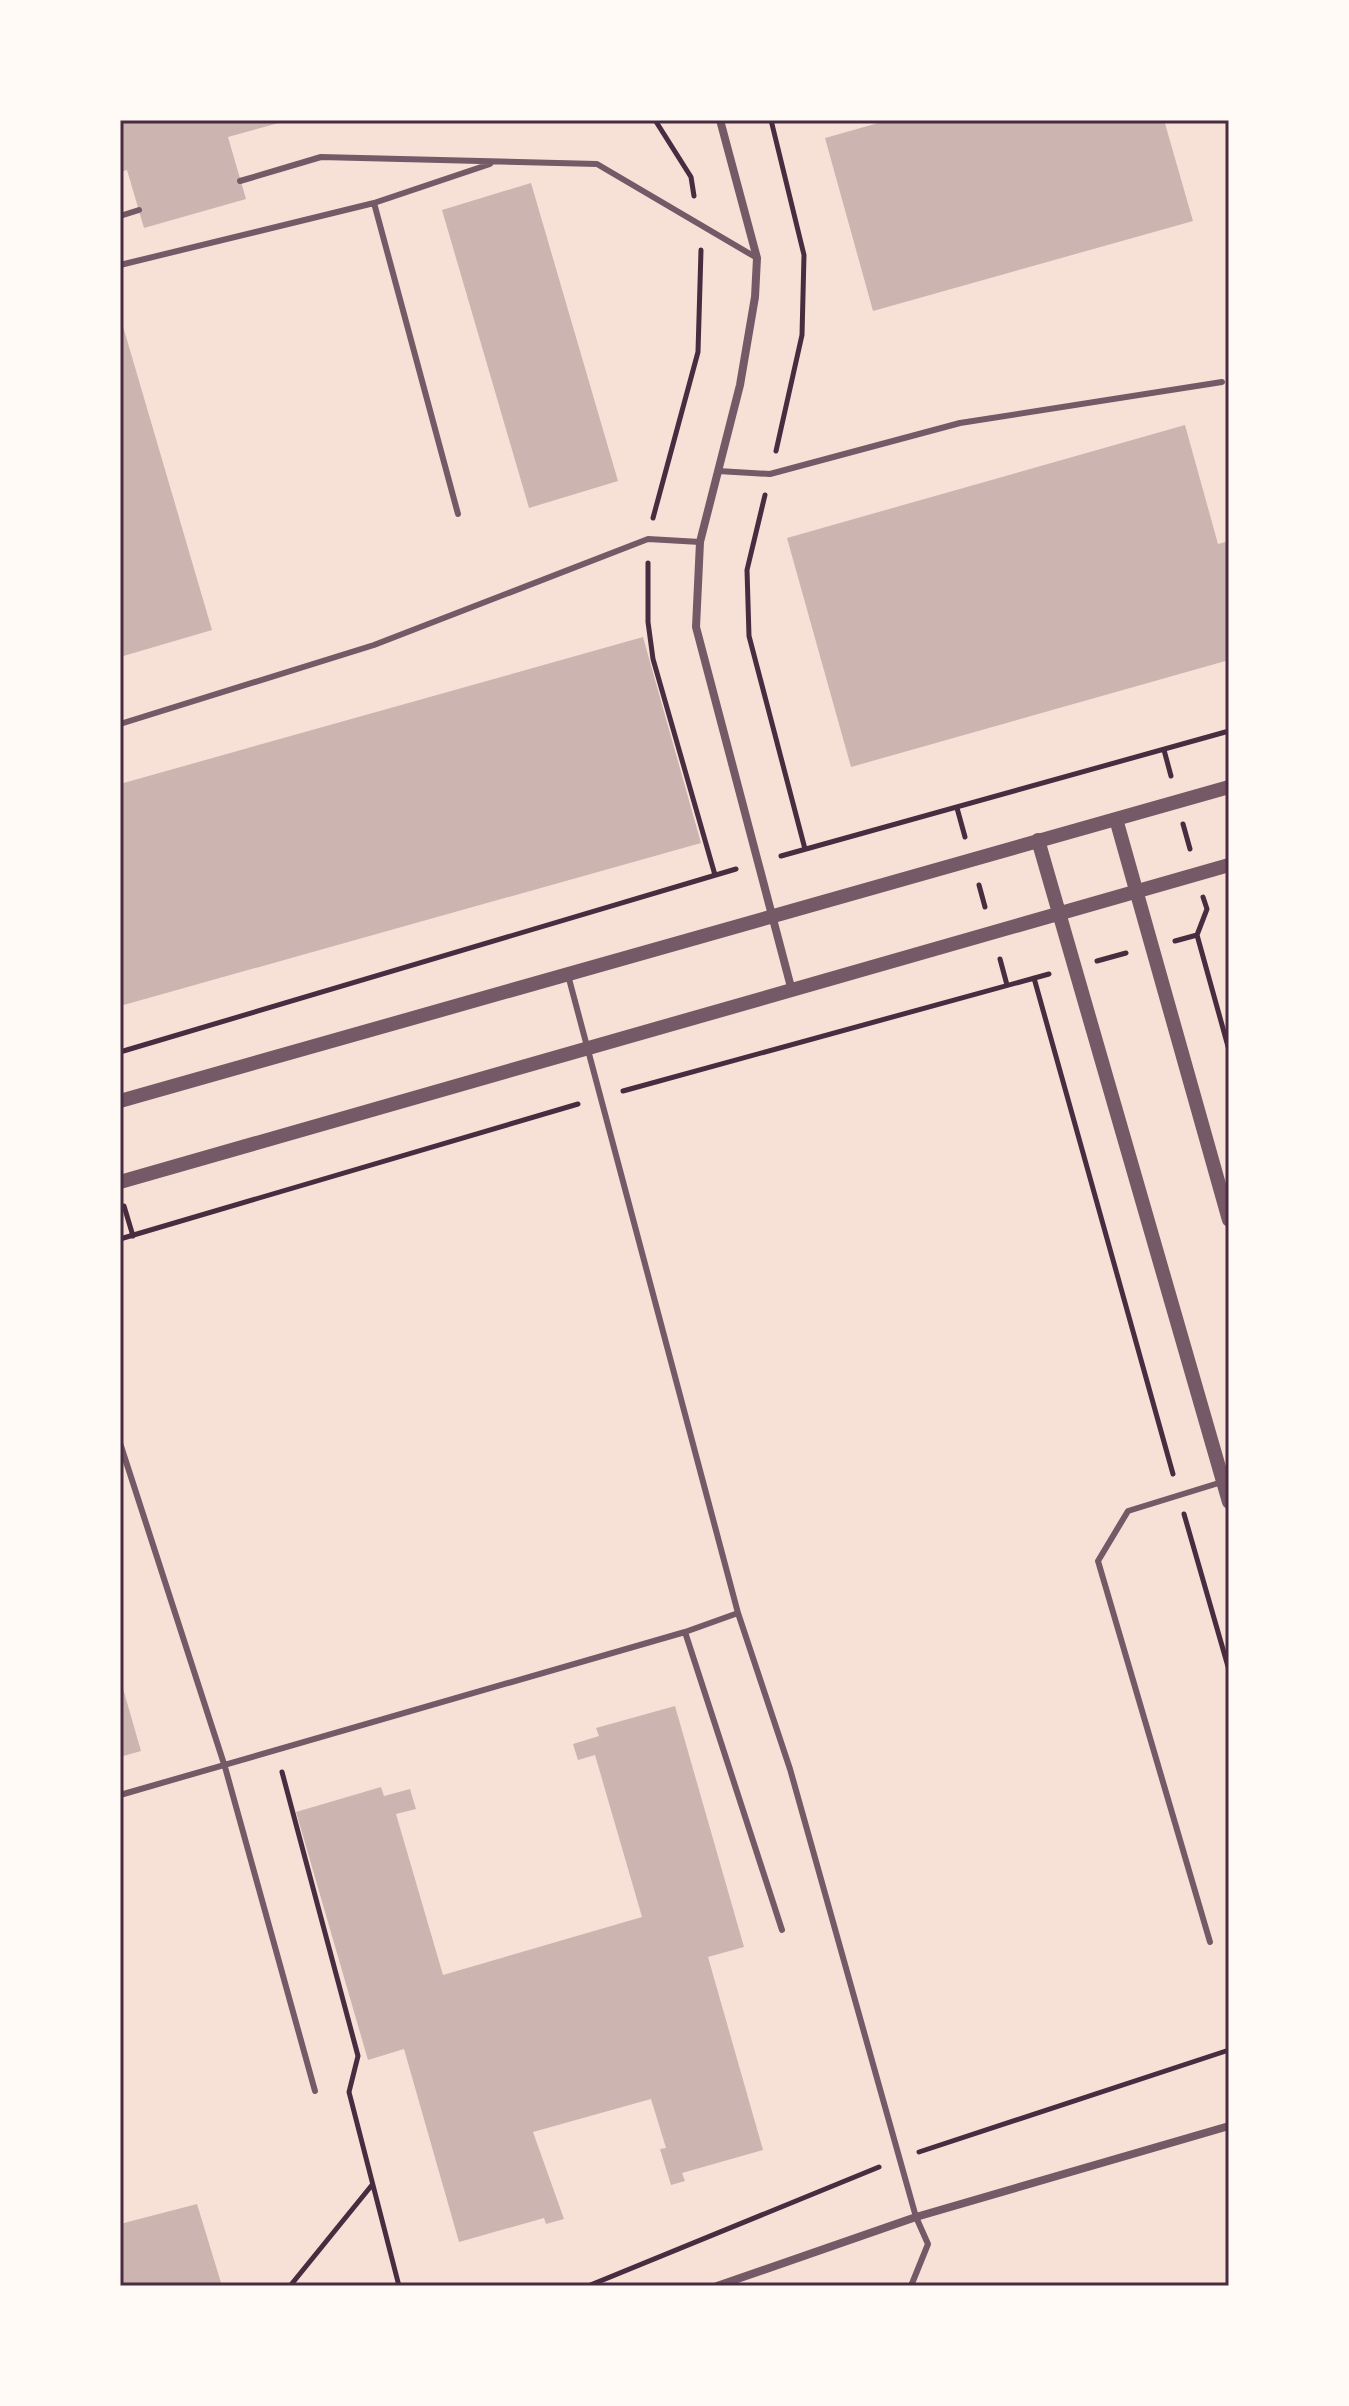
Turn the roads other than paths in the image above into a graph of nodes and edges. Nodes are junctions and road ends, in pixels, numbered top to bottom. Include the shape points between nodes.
1 (720, 120) edge
2 (497, 162) junction
3 (240, 181) dead end
4 (374, 203) junction
5 (139, 210) dead end
6 (120, 216) edge
7 (757, 258) junction
8 (120, 265) edge
9 (1222, 382) dead end
10 (718, 471) junction
11 (458, 514) dead end
12 (700, 542) junction
13 (120, 724) edge
14 (1229, 787) edge
15 (1116, 819) junction
16 (1038, 840) junction
17 (1229, 865) edge
18 (1137, 892) junction
19 (1059, 914) junction
20 (773, 917) junction
21 (567, 974) junction
22 (792, 991) junction
23 (586, 1050) junction
24 (120, 1101) edge
25 (120, 1182) edge
26 (1229, 1220) edge
27 (120, 1443) edge
28 (1226, 1480) edge
29 (1229, 1502) edge
30 (738, 1613) junction
31 (685, 1632) junction
32 (225, 1767) junction
33 (120, 1795) edge
34 (782, 1930) dead end
35 (1210, 1942) dead end
36 (315, 2091) dead end
37 (1229, 2126) edge
38 (916, 2217) junction
39 (717, 2286) edge
40 (911, 2286) edge

1 - 7 street
2 - 3 lane via 321,157
2 - 4 lane
2 - 7 lane via 597,164
4 - 8 lane
4 - 11 lane
5 - 6 lane
7 - 10 street via 750,335
9 - 10 lane via 960,423 770,474
10 - 12 street
12 - 13 lane via 648,539 374,645
12 - 20 street via 696,627
14 - 15 street
15 - 16 street
15 - 18 street
16 - 19 street
16 - 20 street
17 - 18 street
18 - 19 street
18 - 26 street
19 - 22 street
19 - 28 street
20 - 21 street
20 - 22 street
21 - 23 lane
21 - 24 street
22 - 23 street
23 - 25 street
23 - 30 lane
27 - 32 lane
28 - 29 street
28 - 35 lane via 1128,1511 1098,1561
30 - 31 lane
30 - 38 lane via 790,1769
31 - 32 lane
31 - 34 lane
32 - 33 lane
32 - 36 lane
37 - 38 street
38 - 39 street
38 - 40 lane via 928,2244

